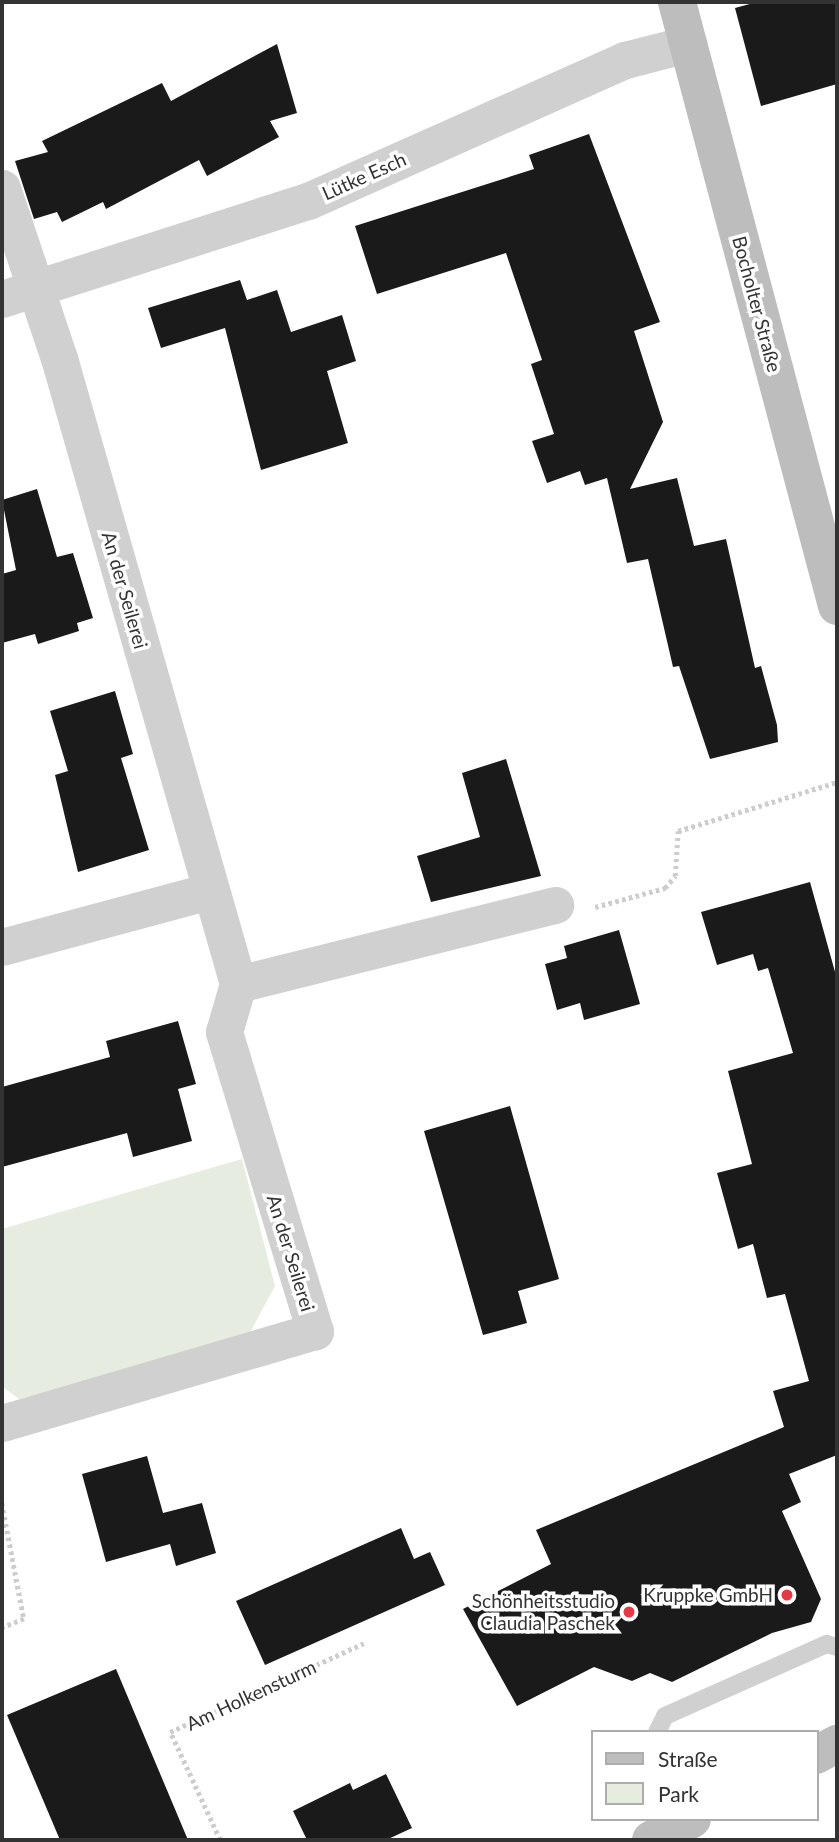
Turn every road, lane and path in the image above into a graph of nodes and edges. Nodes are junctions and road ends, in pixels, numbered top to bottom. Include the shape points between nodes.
1 (677, 2) edge
2 (688, 44) junction
3 (2, 188) edge
4 (18, 295) edge
5 (837, 606) edge
6 (837, 782) edge
7 (211, 891) junction
8 (555, 905) joint
9 (2, 947) edge
10 (238, 984) junction
11 (2, 1423) edge
12 (2, 1503) edge
13 (2, 1628) edge
14 (364, 1643) dead end
15 (837, 1647) edge
16 (658, 1730) edge
17 (837, 1744) edge
18 (818, 1754) edge
19 (220, 1840) edge

1 - 2 street, Bocholter Straße
2 - 4 street, Lütke Esch via 625,60 308,201
2 - 5 street, Bocholter Straße
3 - 4 street
4 - 7 street, An der Seilerei via 59,358
6 - 8 path via 678,831 675,876 665,888 574,912
7 - 9 street
7 - 10 street, An der Seilerei
8 - 10 street
10 - 11 street, An der Seilerei via 224,1032 315,1331
12 - 13 path via 24,1619
14 - 19 path, Am Holkensturm via 170,1732
15 - 16 lane via 827,1644 665,1716
17 - 18 street

